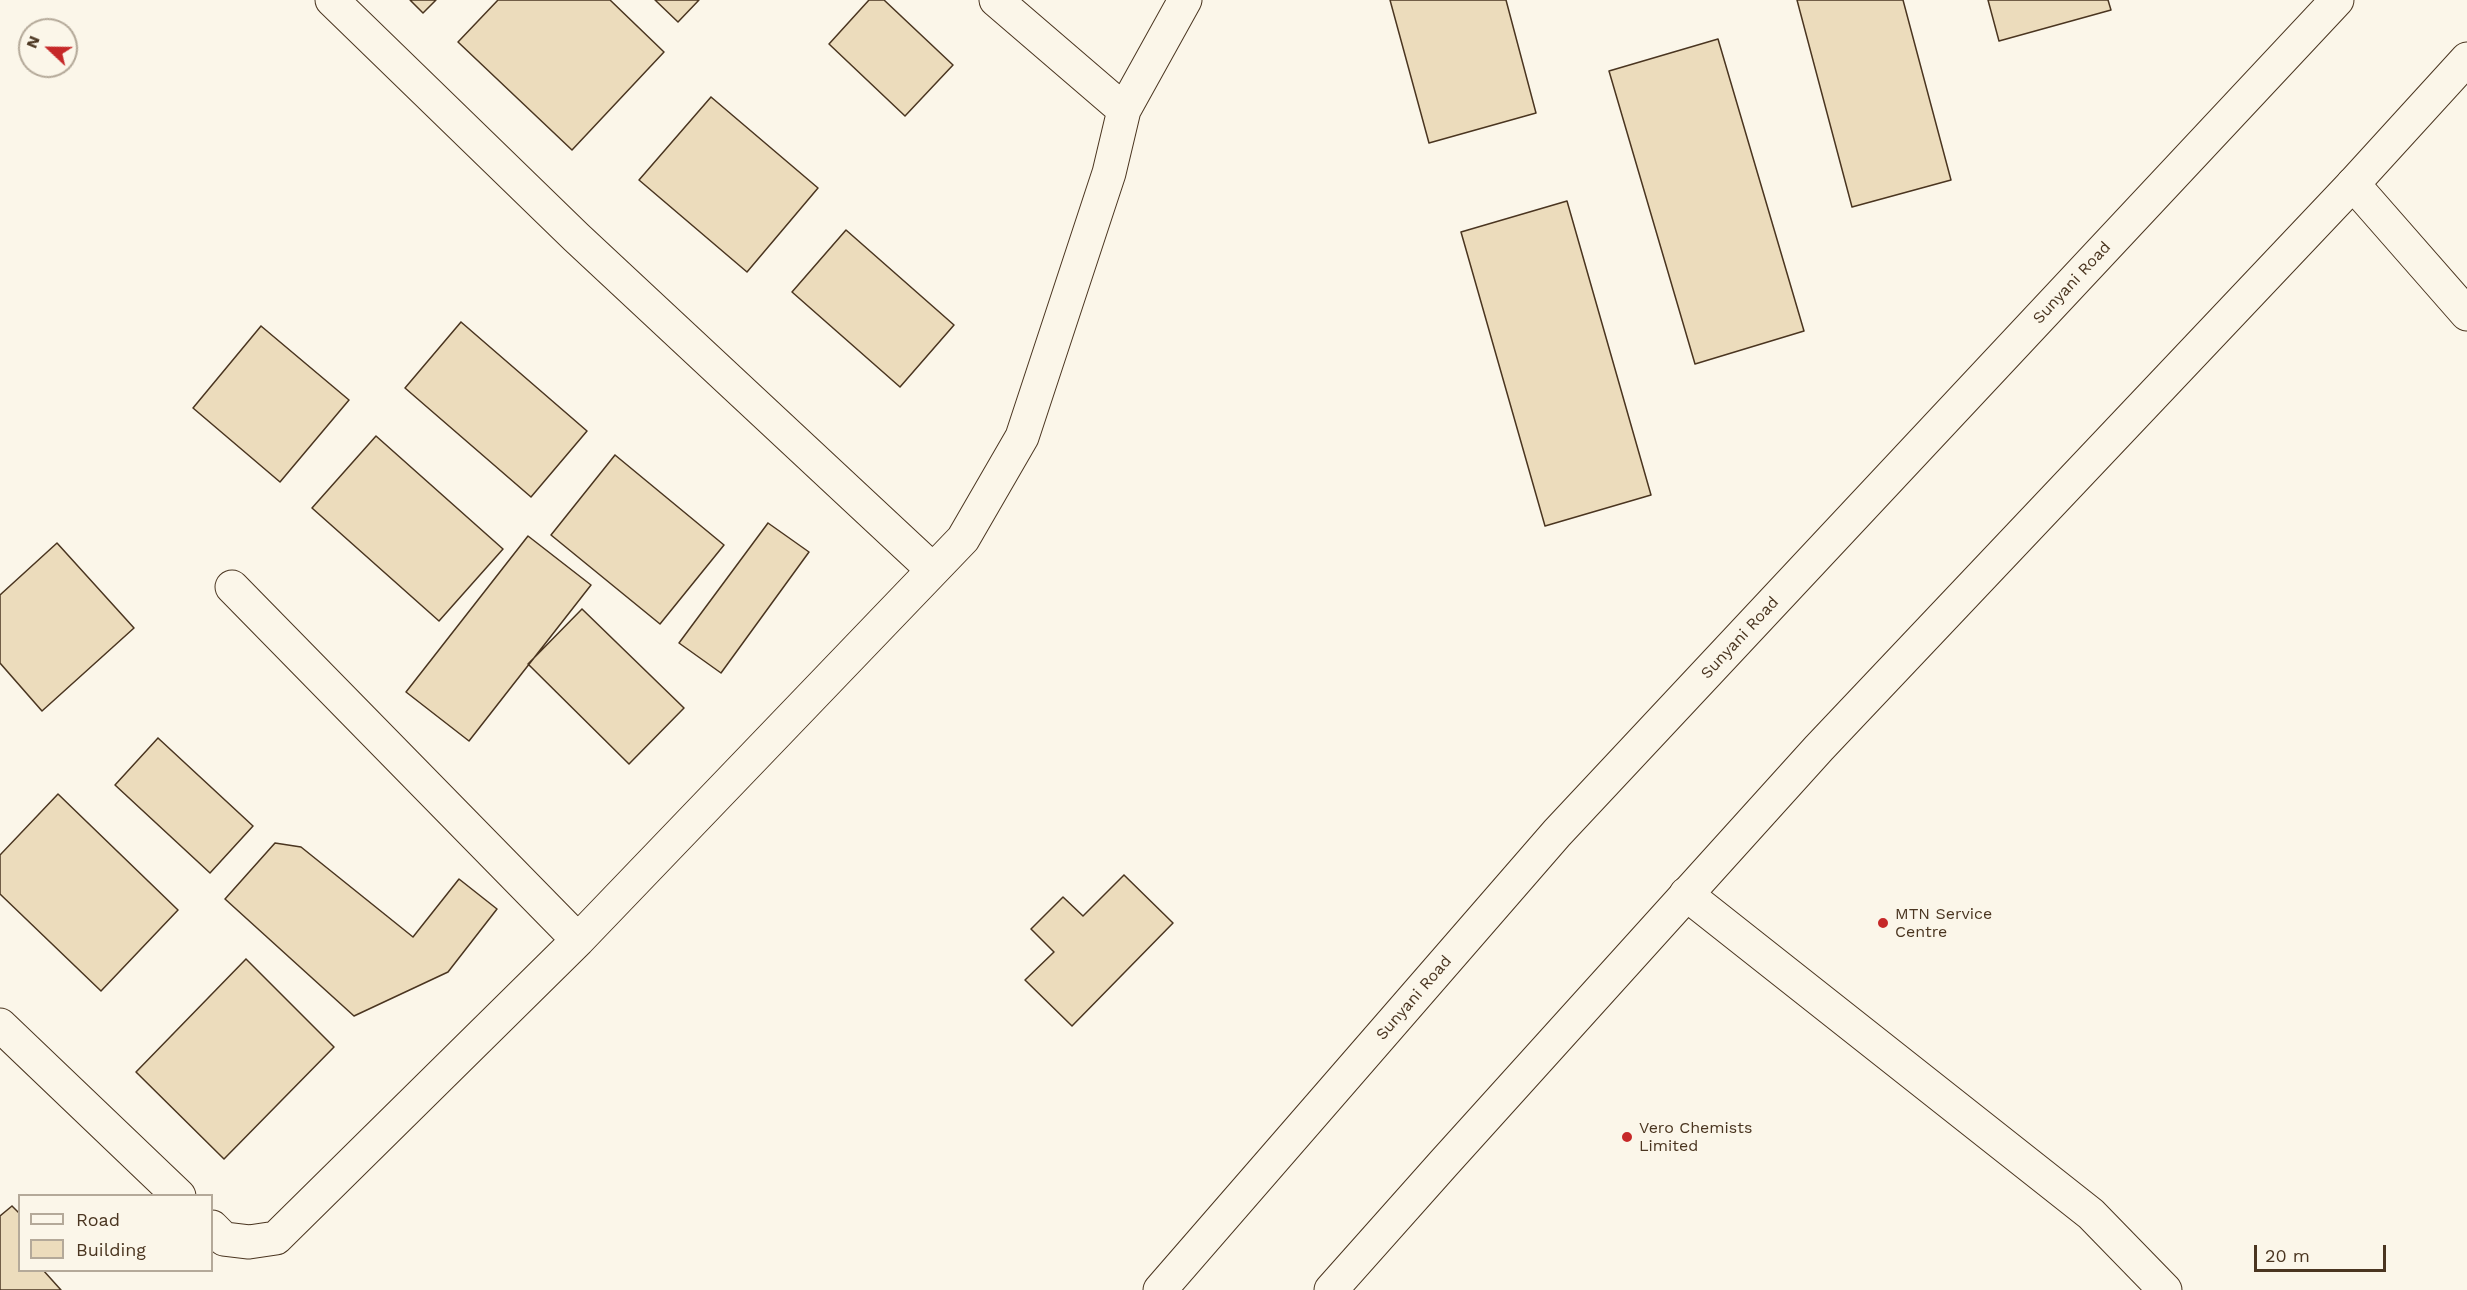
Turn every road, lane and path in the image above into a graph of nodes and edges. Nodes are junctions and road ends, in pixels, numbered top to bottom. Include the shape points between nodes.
1 (332, 0) edge
2 (996, 0) edge
3 (1185, 0) edge
4 (2337, 0) edge
5 (2467, 58) edge
6 (1124, 110) junction
7 (2353, 184) junction
8 (2467, 314) edge
9 (933, 570) junction
10 (232, 587) dead end
11 (1686, 894) junction
12 (578, 940) junction
13 (0, 1026) edge
14 (177, 1194) edge
15 (213, 1228) edge
16 (1160, 1290) edge
17 (1331, 1290) edge
18 (2165, 1290) edge

1 - 9 street via 576,237
2 - 6 street
3 - 6 street
4 - 16 street, Sunyani Road via 1557,833
5 - 7 street
6 - 9 street via 1109,173 1022,437 963,539
7 - 8 street
7 - 11 street
9 - 12 street
10 - 12 street
11 - 17 street
11 - 18 street via 2091,1214
12 - 15 street via 276,1238 249,1242 224,1239
13 - 14 street

